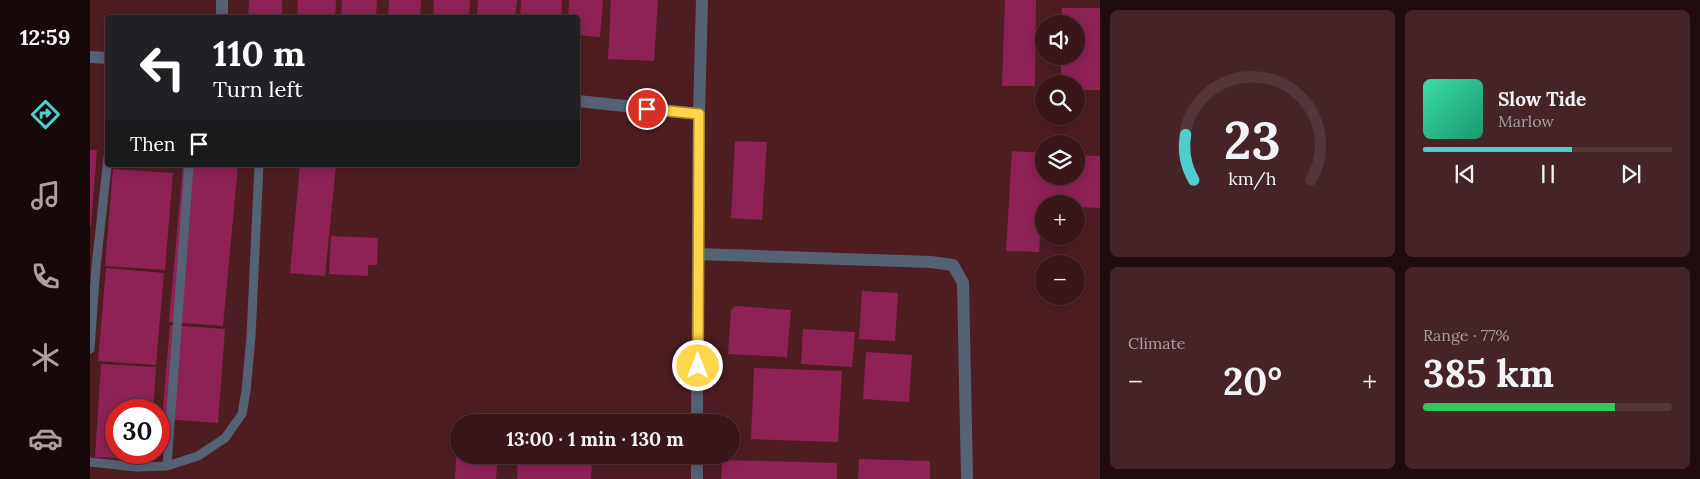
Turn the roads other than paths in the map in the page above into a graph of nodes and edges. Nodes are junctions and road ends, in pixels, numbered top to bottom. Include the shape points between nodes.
1 (222, 0) edge
2 (702, 0) edge
3 (222, 15) edge
4 (90, 57) edge
5 (105, 58) edge
6 (580, 101) edge
7 (699, 114) junction
8 (107, 167) edge
9 (189, 167) edge
10 (259, 167) edge
11 (698, 254) junction
12 (90, 349) edge
13 (697, 414) edge
14 (90, 462) edge
15 (697, 464) edge
16 (167, 466) junction
17 (697, 479) edge
18 (967, 479) edge

1 - 3 street
2 - 7 street
4 - 5 street
6 - 7 street
7 - 11 street
8 - 12 lane
9 - 16 lane
10 - 16 lane via 251,337 242,414 225,438 198,456
11 - 13 street
11 - 18 street via 953,265 963,284
14 - 16 lane via 136,467
15 - 17 street

